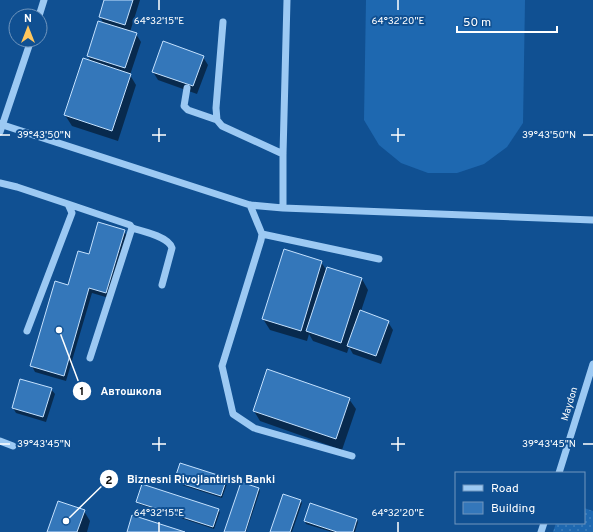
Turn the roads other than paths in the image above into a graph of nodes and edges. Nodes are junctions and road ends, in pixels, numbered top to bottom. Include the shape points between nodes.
1 (287, 0) edge
2 (223, 22) dead end
3 (28, 48) edge
4 (187, 88) dead end
5 (217, 120) junction
6 (1, 127) edge
7 (283, 154) junction
8 (0, 184) edge
9 (68, 204) junction
10 (250, 205) junction
11 (283, 208) junction
12 (593, 220) edge
13 (132, 228) junction
14 (262, 234) junction
15 (379, 259) dead end
16 (162, 284) dead end
17 (26, 331) dead end
18 (90, 358) dead end
19 (593, 364) edge
20 (0, 442) edge
21 (13, 446) dead end
22 (352, 456) dead end
23 (559, 472) edge

1 - 7 street
2 - 5 street
3 - 6 street
4 - 5 street via 184,106 188,110
5 - 7 street via 222,126
6 - 10 street
7 - 11 street
8 - 9 street
9 - 13 street via 130,225
9 - 17 street via 72,213
10 - 11 street
10 - 14 street
11 - 12 street
13 - 16 street via 165,239 171,244
13 - 18 street
14 - 15 street
14 - 22 street via 222,366 233,414 254,428
19 - 23 street, Maydon
20 - 21 street

